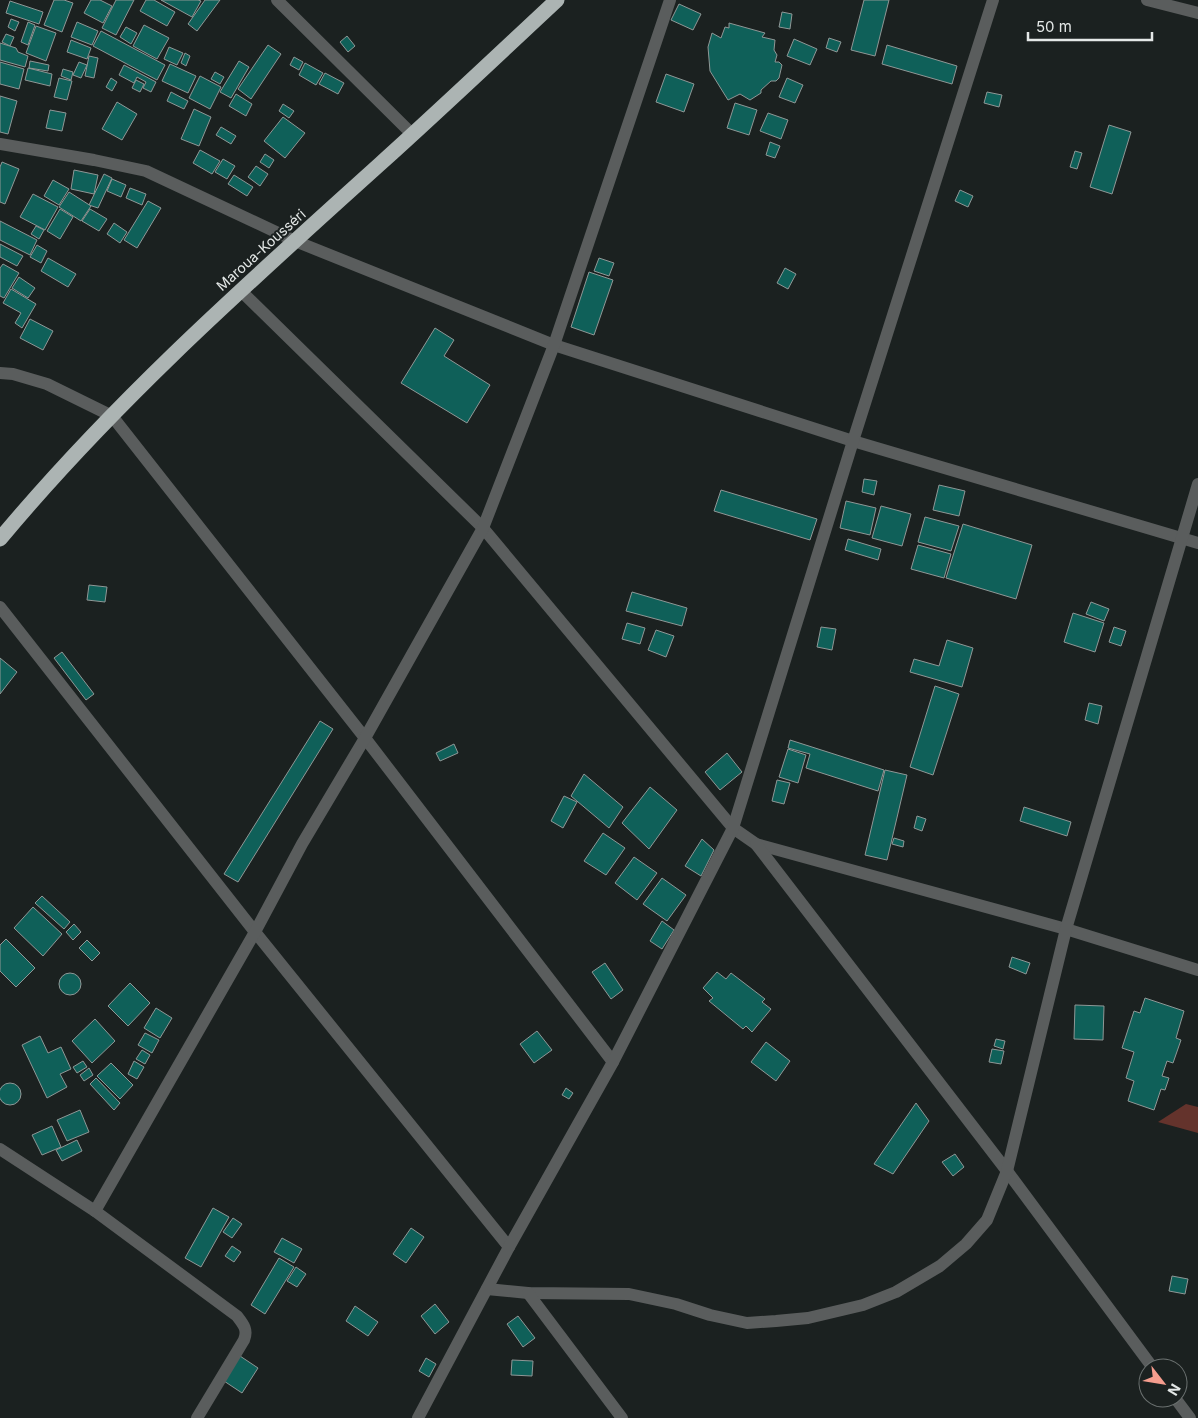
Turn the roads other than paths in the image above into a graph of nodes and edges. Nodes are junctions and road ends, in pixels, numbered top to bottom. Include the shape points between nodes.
1 (277, 0) edge
2 (557, 0) edge
3 (670, 0) edge
4 (993, 0) edge
5 (1147, 0) edge
6 (1198, 13) edge
7 (413, 134) junction
8 (0, 144) edge
9 (294, 241) junction
10 (240, 290) junction
11 (554, 345) junction
12 (0, 373) edge
13 (112, 416) junction
14 (853, 441) junction
15 (1198, 484) edge
16 (483, 528) junction
17 (0, 539) edge
18 (1183, 539) junction
19 (1198, 543) edge
20 (0, 608) edge
21 (365, 738) junction
22 (733, 828) junction
23 (756, 844) junction
24 (1066, 929) junction
25 (255, 932) junction
26 (1198, 970) edge
27 (613, 1062) junction
28 (0, 1149) edge
29 (1007, 1171) junction
30 (95, 1211) junction
31 (509, 1247) junction
32 (487, 1289) junction
33 (528, 1293) junction
34 (1146, 1358) edge
35 (197, 1418) edge
36 (418, 1418) edge
37 (622, 1418) edge

1 - 7 street
2 - 7 highway, Maroua-Kousséri
3 - 11 street
4 - 14 street
5 - 6 street
7 - 9 highway, Maroua-Kousséri
8 - 9 street via 146,171
9 - 10 highway, Maroua-Kousséri
9 - 11 street
10 - 13 highway, Maroua-Kousséri
10 - 16 street
11 - 14 street
11 - 16 street
12 - 13 street via 47,384
13 - 17 highway, Maroua-Kousséri
13 - 21 street
14 - 18 street
14 - 22 street
15 - 18 street
16 - 21 street
16 - 22 street
18 - 19 street
18 - 24 street
20 - 25 street
21 - 25 street via 302,844
21 - 27 street
22 - 23 street
22 - 27 street
23 - 24 street
23 - 29 street
24 - 26 street
24 - 29 street
25 - 30 street
25 - 31 street
27 - 31 street
28 - 30 street
29 - 33 street via 986,1220 966,1244 933,1270 896,1292 863,1305 808,1318 747,1323 629,1294
29 - 34 street
30 - 35 street via 237,1316 244,1325 247,1332 244,1340
31 - 32 street
32 - 33 street
32 - 36 street
33 - 37 street

